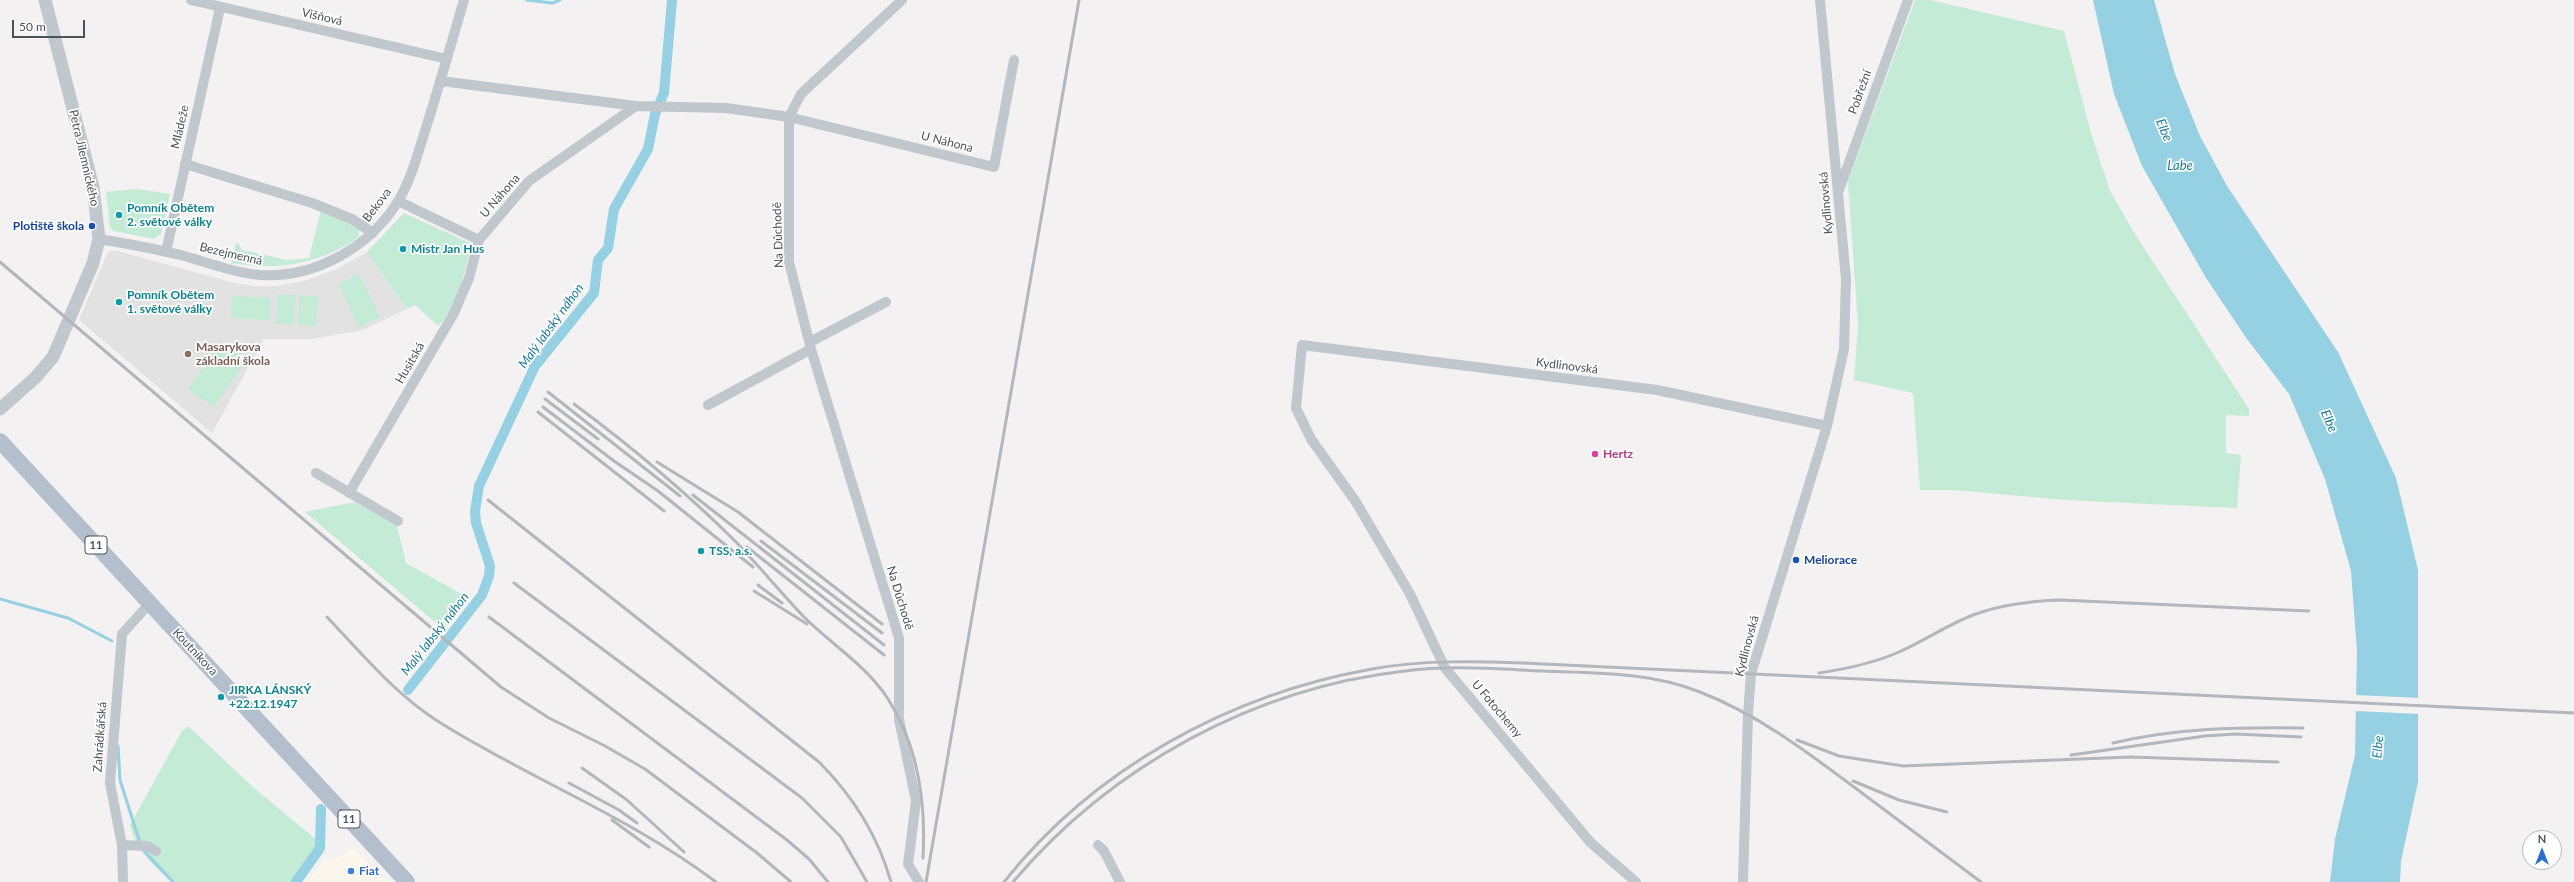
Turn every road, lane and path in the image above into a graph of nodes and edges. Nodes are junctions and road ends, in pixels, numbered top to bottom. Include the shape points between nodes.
1 (45, 0) edge
2 (191, 0) edge
3 (464, 0) edge
4 (902, 0) edge
5 (1820, 0) edge
6 (1908, 0) edge
7 (220, 8) junction
8 (447, 59) junction
9 (1014, 60) dead end
10 (441, 81) junction
11 (636, 106) junction
12 (789, 117) junction
13 (185, 164) junction
14 (1838, 194) junction
15 (398, 201) junction
16 (372, 233) junction
17 (99, 239) junction
18 (479, 240) junction
19 (166, 252) junction
20 (886, 302) dead end
21 (1302, 345) joint
22 (810, 346) junction
23 (708, 405) dead end
24 (0, 409) edge
25 (1827, 426) junction
26 (0, 441) edge
27 (316, 473) dead end
28 (350, 493) junction
29 (398, 522) dead end
30 (150, 604) junction
31 (122, 845) junction
32 (1098, 845) dead end
33 (156, 851) dead end
34 (123, 882) edge
35 (407, 882) edge
36 (919, 882) edge
37 (1120, 882) edge
38 (1636, 882) edge
39 (1743, 882) edge

1 - 17 street, Petra Jilemnického via 93,186
2 - 7 street, Višňová
3 - 8 street, Bekova
4 - 12 street via 801,94
5 - 14 street, Kydlinovská
6 - 14 street, Pobřežní
7 - 8 street, Višňová
7 - 13 street, Mládeže
8 - 10 street, Bekova
9 - 12 street, U Náhona via 994,166
10 - 11 street, U Náhona
10 - 15 street, Bekova via 414,166
11 - 12 street, U Náhona via 726,108
11 - 18 street, U Náhona via 529,181
12 - 22 street, Na Důchodě via 789,262
13 - 16 street, Bekova via 312,203 352,219
13 - 19 street, Mládeže
14 - 25 street, Kydlinovská via 1846,279 1846,325 1840,372
15 - 16 street, Bekova
15 - 18 street
16 - 19 street, Bezejmenná via 355,247 316,267 272,274 243,272
17 - 19 street, Bezejmenná
17 - 24 street, Petra Jilemnického via 93,263 52,357 35,378
18 - 28 street, Husitská via 469,278 454,313
20 - 22 street
21 - 25 street, Kydlinovská via 1657,390
21 - 38 street, U Fotochemy via 1296,408 1299,417 1327,464 1356,502 1410,594 1445,668 1591,843
22 - 23 street
22 - 36 street, Na Důchodě via 899,638 899,719 916,801 908,864
25 - 39 street, Kydlinovská via 1751,674
26 - 30 main road, Koutníkova / 11
27 - 28 street
28 - 29 street
30 - 31 street, Zahrádkářská via 122,634 110,783
30 - 35 main road, Koutníkova / 11
31 - 33 street via 147,846
31 - 34 street, Zahrádkářská
32 - 37 street via 1104,851

